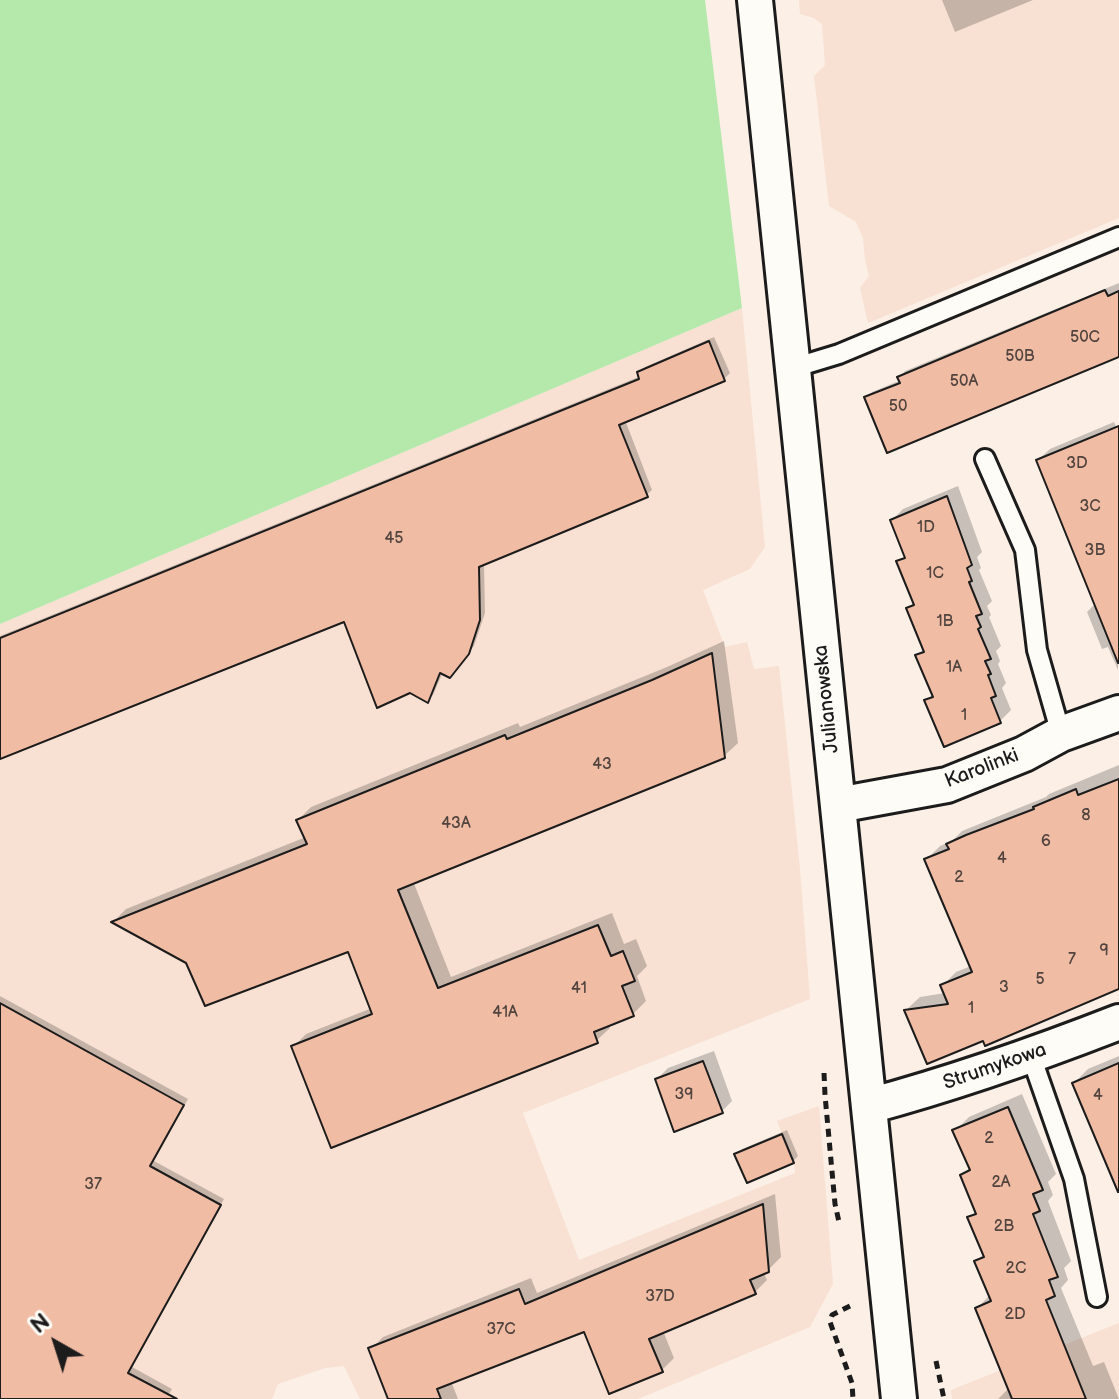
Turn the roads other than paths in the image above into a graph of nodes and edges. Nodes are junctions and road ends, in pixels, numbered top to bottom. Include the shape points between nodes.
1 (755, 0) edge
2 (1119, 237) edge
3 (793, 368) junction
4 (985, 459) dead end
5 (1119, 713) edge
6 (1061, 734) junction
7 (838, 805) junction
8 (1119, 1022) edge
9 (1031, 1056) junction
10 (869, 1106) junction
11 (1097, 1297) dead end
12 (899, 1399) edge

1 - 3 street, Julianowska
2 - 3 lane via 839,354
3 - 7 street, Julianowska
4 - 6 lane via 1025,550 1037,650
5 - 6 street, Karolinki
6 - 7 street, Karolinki via 947,785
7 - 10 street, Julianowska
8 - 9 street, Strumykowa
9 - 10 street, Strumykowa
9 - 11 lane via 1074,1179
10 - 12 street, Julianowska

